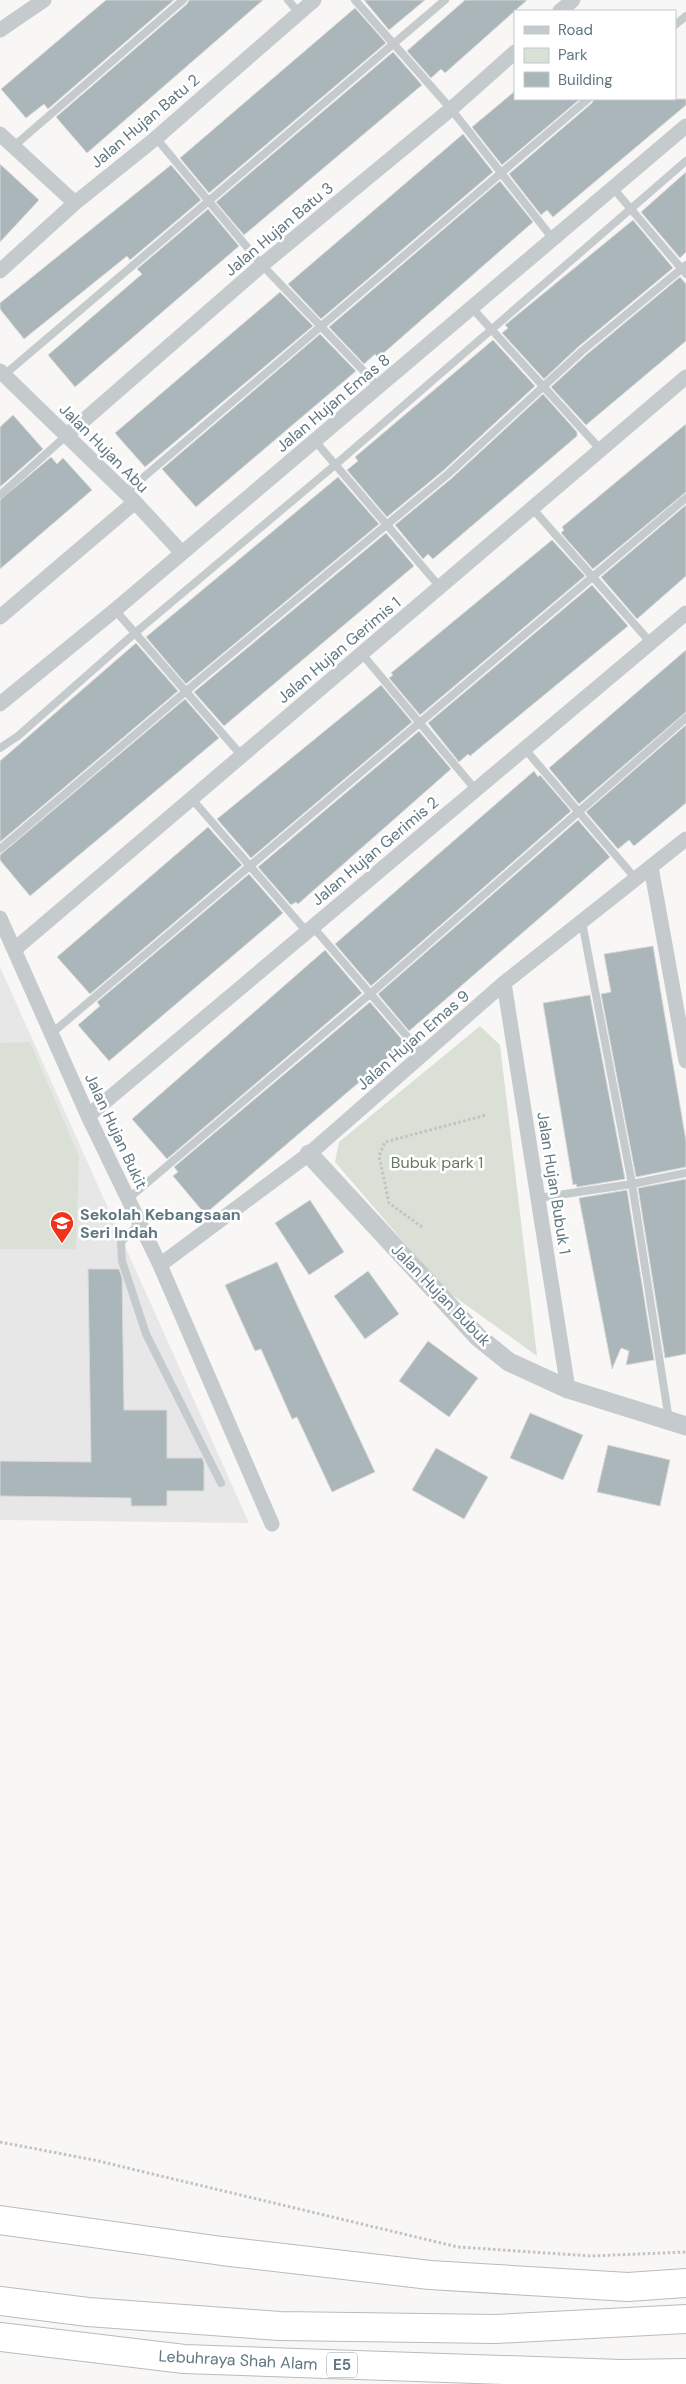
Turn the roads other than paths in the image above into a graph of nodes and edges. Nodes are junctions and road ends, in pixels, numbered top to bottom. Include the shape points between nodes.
1 (44, 0) edge
2 (183, 0) edge
3 (288, 0) edge
4 (314, 0) edge
5 (355, 0) edge
6 (445, 0) edge
7 (573, 0) edge
8 (561, 10) edge
9 (298, 13) junction
10 (686, 16) edge
11 (676, 24) edge
12 (0, 30) edge
13 (394, 43) junction
14 (514, 53) edge
15 (587, 100) edge
16 (450, 109) junction
17 (686, 126) edge
18 (0, 134) edge
19 (156, 138) junction
20 (14, 146) junction
21 (686, 161) edge
22 (500, 173) junction
23 (613, 188) junction
24 (210, 200) junction
25 (75, 203) junction
26 (630, 208) junction
27 (553, 239) junction
28 (4, 264) edge
29 (262, 265) junction
30 (684, 269) edge
31 (472, 308) junction
32 (320, 328) junction
33 (492, 330) junction
34 (1, 374) edge
35 (686, 377) edge
36 (379, 387) junction
37 (542, 387) junction
38 (67, 436) junction
39 (315, 441) junction
40 (601, 450) junction
41 (335, 465) junction
42 (0, 495) edge
43 (130, 498) junction
44 (686, 498) edge
45 (532, 508) junction
46 (387, 524) junction
47 (182, 553) junction
48 (594, 578) junction
49 (440, 587) junction
50 (115, 610) junction
51 (686, 613) edge
52 (0, 617) edge
53 (135, 633) junction
54 (651, 643) junction
55 (362, 654) junction
56 (187, 691) junction
57 (0, 704) edge
58 (686, 718) edge
59 (420, 724) junction
60 (0, 748) edge
61 (524, 748) junction
62 (242, 756) junction
63 (476, 789) junction
64 (192, 799) junction
65 (578, 812) junction
66 (686, 839) edge
67 (0, 849) edge
68 (251, 867) junction
69 (651, 867) junction
70 (636, 879) junction
71 (0, 918) edge
72 (582, 922) junction
73 (310, 929) junction
74 (15, 949) junction
75 (504, 983) junction
76 (370, 994) junction
77 (52, 1033) junction
78 (423, 1055) junction
79 (686, 1061) edge
80 (88, 1116) junction
81 (309, 1154) junction
82 (686, 1173) edge
83 (632, 1184) junction
84 (538, 1198) junction
85 (128, 1199) junction
86 (140, 1223) junction
87 (160, 1265) junction
88 (568, 1389) junction
89 (678, 1424) edge
90 (221, 1483) dead end
91 (272, 1524) dead end
92 (0, 2220) edge
93 (686, 2283) edge
94 (0, 2301) edge
95 (686, 2319) edge
96 (0, 2337) edge
97 (686, 2373) edge
98 (621, 2374) junction
99 (594, 2384) edge

1 - 12 street
2 - 20 lane
3 - 9 lane
4 - 9 street, Jalan Hujan Batu 2
5 - 13 lane
6 - 13 lane
7 - 8 street
9 - 19 street, Jalan Hujan Batu 2
10 - 11 lane
13 - 16 lane
13 - 24 lane
14 - 16 street, Jalan Hujan Batu 3
15 - 22 lane
16 - 22 lane
16 - 29 street, Jalan Hujan Batu 3
17 - 23 street, Jalan Hujan Emas 8
18 - 20 street
19 - 24 lane
19 - 25 street, Jalan Hujan Batu 2
20 - 25 street
21 - 26 lane
22 - 27 lane
22 - 32 lane
23 - 26 lane
23 - 27 street, Jalan Hujan Emas 8
24 - 29 lane
24 - 34 lane
25 - 28 street, Jalan Hujan Batu 2
26 - 30 lane
26 - 33 lane
27 - 31 street, Jalan Hujan Emas 8
29 - 32 lane
29 - 38 street, Jalan Hujan Batu 3
30 - 37 lane
31 - 33 lane
31 - 36 street, Jalan Hujan Emas 8
32 - 36 lane
32 - 43 lane
33 - 37 lane
33 - 41 lane
34 - 38 street, Jalan Hujan Abu
35 - 40 street, Jalan Hujan Gerimis 1
36 - 39 street, Jalan Hujan Emas 8
37 - 40 lane
37 - 46 lane via 448,474
38 - 42 lane
38 - 43 street, Jalan Hujan Abu
39 - 41 lane
39 - 47 street, Jalan Hujan Emas 8
40 - 45 street, Jalan Hujan Gerimis 1
41 - 46 lane
41 - 53 lane
43 - 47 street, Jalan Hujan Abu
43 - 52 street
44 - 48 lane
45 - 48 lane
45 - 49 street, Jalan Hujan Gerimis 1
46 - 49 lane
46 - 56 lane
47 - 50 street, Jalan Hujan Emas 8
48 - 54 lane
48 - 59 lane
49 - 55 street, Jalan Hujan Gerimis 1
50 - 53 lane
50 - 57 street, Jalan Hujan Emas 8
51 - 54 street, Jalan Hujan Gerimis 2
53 - 56 lane
53 - 60 lane via 18,736
54 - 61 street, Jalan Hujan Gerimis 2
55 - 59 lane
55 - 62 street, Jalan Hujan Gerimis 1
56 - 62 lane
56 - 67 lane
58 - 65 lane
59 - 63 lane
59 - 68 lane
61 - 63 street, Jalan Hujan Gerimis 2
61 - 65 lane
62 - 64 street, Jalan Hujan Gerimis 1
63 - 73 street, Jalan Hujan Gerimis 2
64 - 68 lane
64 - 74 street, Jalan Hujan Gerimis 1
65 - 70 lane
65 - 76 lane
66 - 69 street, Jalan Hujan Emas 9
68 - 73 lane
68 - 77 lane
69 - 70 street, Jalan Hujan Emas 9
69 - 79 street
70 - 72 street, Jalan Hujan Emas 9
71 - 74 street, Jalan Hujan Bukit
72 - 75 street, Jalan Hujan Emas 9
72 - 83 lane
73 - 76 lane
73 - 80 street, Jalan Hujan Gerimis 2
74 - 77 street, Jalan Hujan Bukit
75 - 78 street, Jalan Hujan Emas 9
75 - 84 street, Jalan Hujan Bubuk 1
76 - 78 lane
76 - 85 lane
77 - 80 street, Jalan Hujan Bukit
78 - 81 street, Jalan Hujan Emas 9
80 - 85 street, Jalan Hujan Bukit
81 - 87 street, Jalan Hujan Emas 9
81 - 88 street, Jalan Hujan Bubuk via 478,1337 509,1362
82 - 83 lane
83 - 84 lane
83 - 89 lane
84 - 88 street, Jalan Hujan Bubuk 1
85 - 86 street, Jalan Hujan Bukit
86 - 87 street, Jalan Hujan Bukit
86 - 90 lane via 121,1242 122,1261 146,1334
87 - 91 street, Jalan Hujan Bukit
88 - 89 street, Jalan Hujan Bubuk
92 - 93 highway via 430,2275 628,2286
94 - 95 highway via 88,2312 280,2326 496,2329
96 - 98 highway, Lebuhraya Shah Alam / E5 via 184,2359
97 - 98 highway, Lebuhraya Shah Alam / E5
98 - 99 highway

